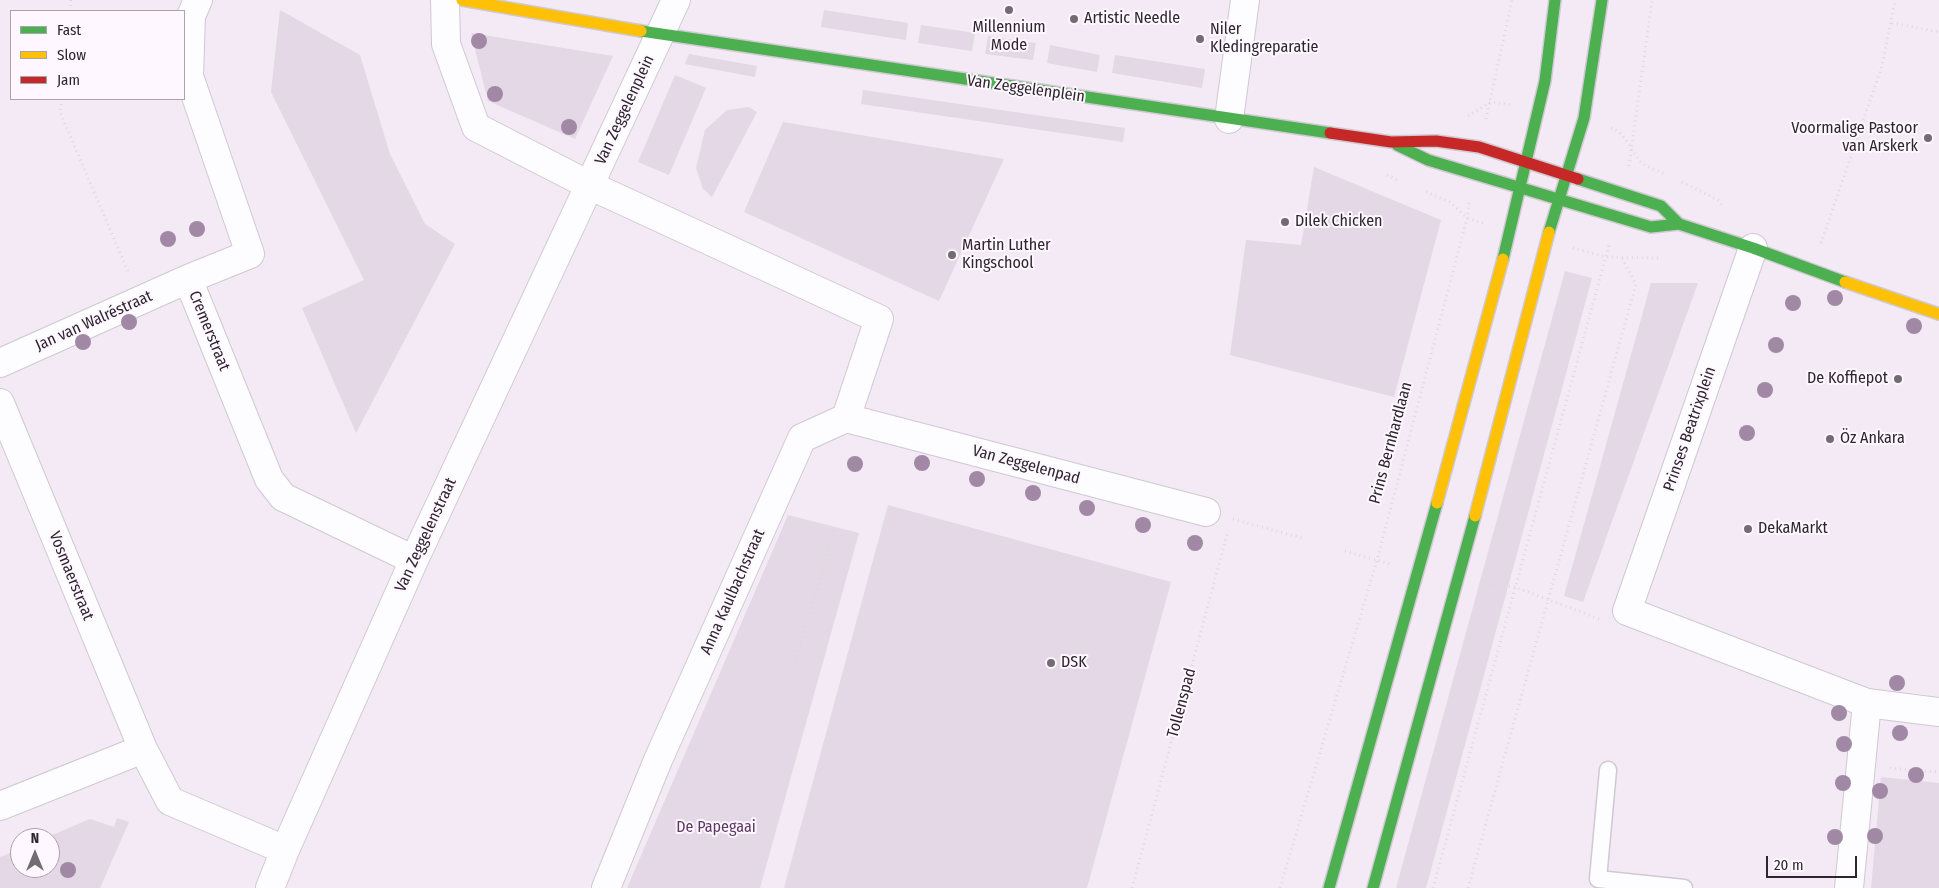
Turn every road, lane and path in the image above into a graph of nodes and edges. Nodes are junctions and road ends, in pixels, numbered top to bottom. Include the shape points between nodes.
1 (198, 0) edge
2 (445, 0) edge
3 (462, 0) edge
4 (676, 0) edge
5 (1246, 0) edge
6 (1512, 0) edge
7 (1554, 0) edge
8 (1602, 0) edge
9 (1652, 0) edge
10 (1895, 0) edge
11 (1892, 23) junction
12 (1939, 32) edge
13 (660, 34) junction
14 (62, 100) edge
15 (1228, 119) junction
16 (1391, 142) junction
17 (1479, 147) junction
18 (1526, 162) junction
19 (1473, 173) junction
20 (1566, 175) junction
21 (1666, 175) dead end
22 (1675, 179) dead end
23 (589, 185) junction
24 (1520, 187) junction
25 (1559, 199) junction
26 (1724, 208) dead end
27 (1679, 224) junction
28 (1753, 248) junction
29 (1606, 258) dead end
30 (1622, 258) dead end
31 (1811, 271) junction
32 (188, 279) junction
33 (140, 300) junction
34 (1939, 314) edge
35 (0, 363) edge
36 (0, 404) edge
37 (846, 418) junction
38 (1219, 515) junction
39 (835, 527) dead end
40 (1302, 538) dead end
41 (1345, 550) dead end
42 (414, 560) junction
43 (1377, 560) junction
44 (1515, 587) junction
45 (1547, 600) junction
46 (1627, 611) junction
47 (794, 666) dead end
48 (1867, 703) junction
49 (1939, 712) edge
50 (143, 749) junction
51 (1862, 765) junction
52 (1608, 770) dead end
53 (1939, 772) edge
54 (0, 806) edge
55 (285, 850) junction
56 (270, 888) edge
57 (606, 888) edge
58 (1132, 888) edge
59 (1280, 888) edge
60 (1329, 888) edge
61 (1373, 888) edge
62 (1433, 888) edge
63 (1468, 888) edge
64 (1684, 888) edge
65 (1849, 888) edge

1 - 32 street, Cremerstraat via 191,16 189,76 250,254
2 - 23 street, Van Zeggelenplein via 446,44 476,127
3 - 13 street, Van Zeggelenplein
4 - 13 street
5 - 15 street
6 - 17 path
7 - 18 street via 1545,81
8 - 20 street via 1584,118
9 - 21 path via 1632,147 1640,162
10 - 11 path
11 - 12 path
11 - 31 path via 1882,66
13 - 15 street, Van Zeggelenplein
13 - 23 street, Van Zeggelenplein
14 - 33 path via 60,112
15 - 16 street, Van Zeggelenplein
16 - 17 street, Van Zeggelenplein via 1436,141
16 - 19 street, Van Zeggelenplein via 1428,160
17 - 18 street, Van Zeggelenplein
18 - 20 street, Van Zeggelenplein
18 - 24 street
19 - 24 street, Van Zeggelenplein
19 - 43 path, Prins Bernhardlaan via 1467,218
20 - 25 street
20 - 27 street via 1662,206
22 - 26 path via 1718,200
23 - 37 street, Van Zeggelenplein via 879,319
23 - 42 street, Van Zeggelenstraat
24 - 25 street, Van Zeggelenplein
24 - 60 street via 1423,554
25 - 27 street via 1651,227
25 - 61 street via 1464,561
27 - 28 street
28 - 31 street
28 - 46 street, Prinses Beatrixplein
29 - 44 path
30 - 45 path via 1636,284
31 - 34 street
32 - 33 street, Jan van Walréstraat
32 - 42 street, Cremerstraat via 269,479 283,497
33 - 35 street, Jan van Walréstraat
36 - 50 street, Vosmaerstraat
37 - 38 street, Van Zeggelenpad
37 - 57 street, Anna Kaulbachstraat via 802,438 658,760
38 - 40 path
38 - 58 path, Tollenspad
39 - 47 path
41 - 43 path
42 - 55 street, Van Zeggelenstraat
43 - 59 path, Prins Bernhardlaan
44 - 45 path
44 - 62 path
45 - 46 path via 1606,621
45 - 63 path
46 - 48 street
48 - 49 street
48 - 51 street
50 - 54 street
50 - 55 street, Vosmaerstraat via 170,801
51 - 53 path
51 - 65 street
52 - 64 lane via 1598,879
55 - 56 street, Van Zeggelenstraat

